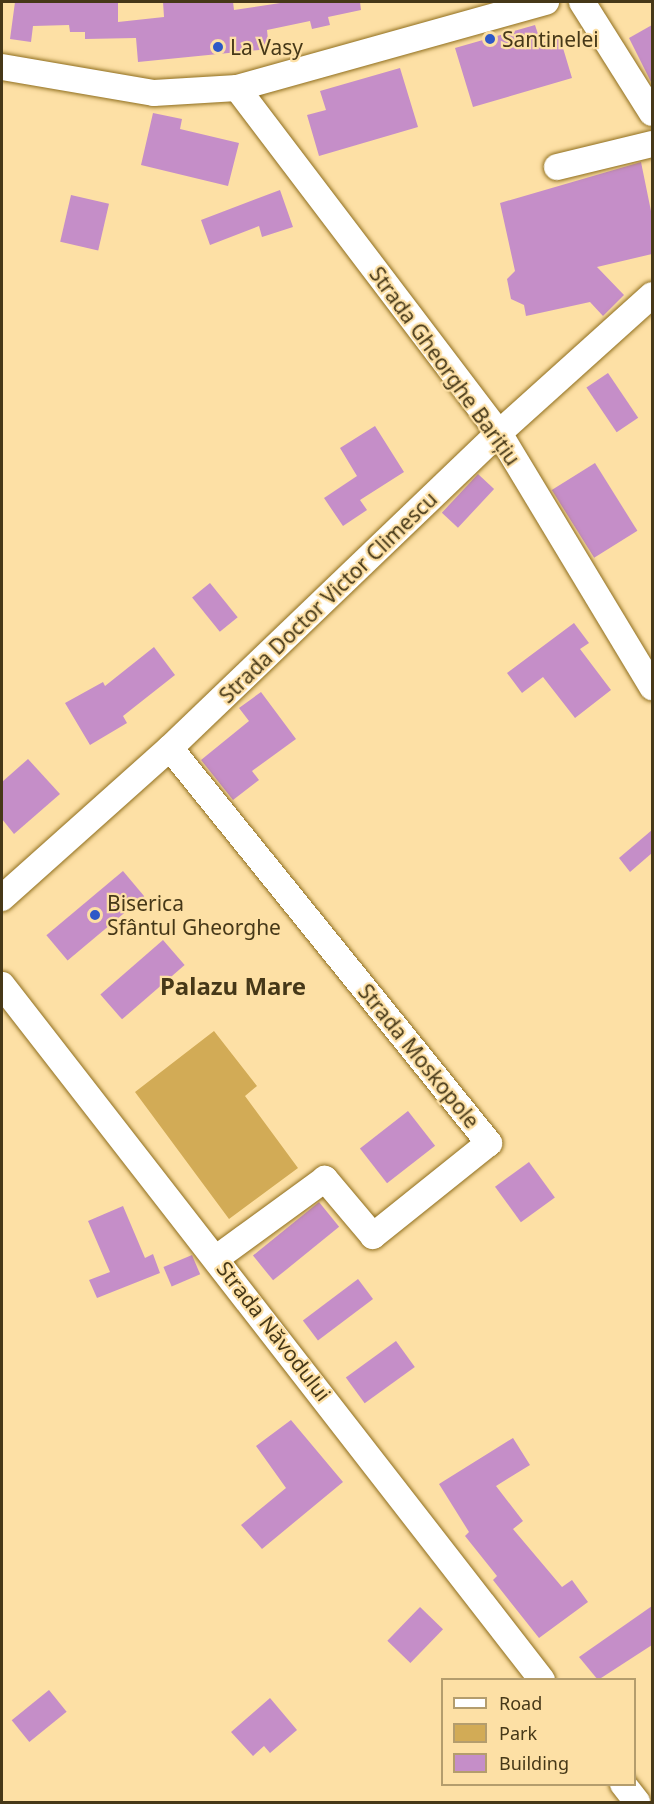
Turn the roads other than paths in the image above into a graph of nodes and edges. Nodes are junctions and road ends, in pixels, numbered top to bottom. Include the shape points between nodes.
1 (546, 2) edge
2 (582, 2) edge
3 (2, 67) edge
4 (237, 88) junction
5 (652, 113) edge
6 (652, 144) edge
7 (557, 167) dead end
8 (652, 295) edge
9 (499, 433) junction
10 (652, 687) edge
11 (170, 748) junction
12 (2, 898) edge
13 (2, 985) edge
14 (218, 1257) junction
15 (540, 1678) edge
16 (624, 1786) edge
17 (637, 1803) edge

1 - 4 street
2 - 5 street
3 - 4 street via 154,93
4 - 9 street, Strada Gheorghe Barițiu
6 - 7 street
8 - 9 street, Strada Doctor Victor Climescu
9 - 10 street, Strada Gheorghe Barițiu
9 - 11 street, Strada Doctor Victor Climescu
11 - 12 street, Strada Doctor Victor Climescu
11 - 14 street, Strada Moskopole via 489,1143 373,1236 325,1179
13 - 14 street, Strada Năvodului
14 - 15 street, Strada Năvodului
16 - 17 street

